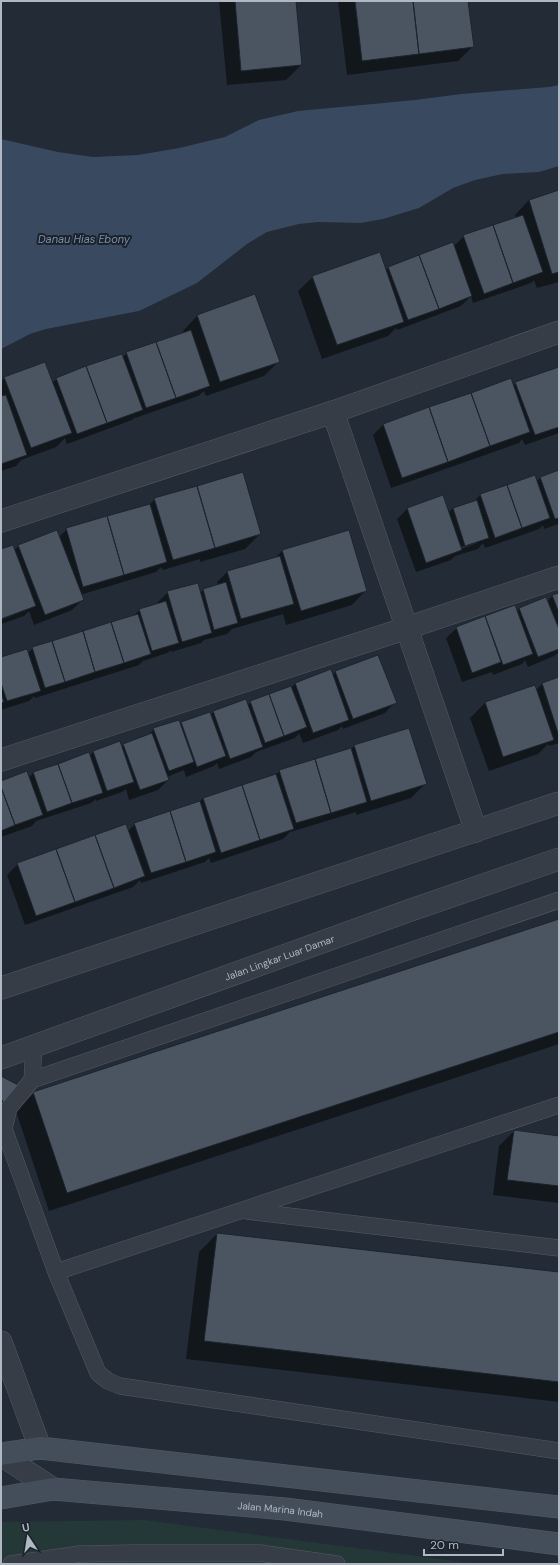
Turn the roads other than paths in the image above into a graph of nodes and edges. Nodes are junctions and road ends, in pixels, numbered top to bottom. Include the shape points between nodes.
1 (559, 332) edge
2 (334, 412) junction
3 (1, 521) edge
4 (559, 577) edge
5 (407, 628) junction
6 (1, 760) edge
7 (559, 803) edge
8 (476, 831) junction
9 (559, 859) edge
10 (559, 900) edge
11 (1, 988) edge
12 (34, 1046) junction
13 (1, 1058) edge
14 (32, 1080) junction
15 (559, 1105) edge
16 (242, 1210) junction
17 (559, 1248) edge
18 (56, 1272) junction
19 (1, 1342) edge
20 (40, 1448) junction
21 (559, 1451) edge
22 (1, 1455) edge
23 (53, 1489) junction
24 (1, 1498) edge
25 (559, 1507) edge
26 (559, 1544) edge
27 (11, 1564) edge
28 (337, 1564) edge

1 - 2 street
2 - 3 street
2 - 5 street
4 - 5 street
5 - 6 street
5 - 8 street
7 - 8 street
8 - 11 street
9 - 12 street, Jalan Lingkar Luar Damar
10 - 14 lane
12 - 13 street, Jalan Lingkar Luar Damar
12 - 14 lane
14 - 18 lane via 9,1108 4,1129
15 - 16 lane
16 - 17 lane
16 - 18 lane
18 - 21 lane via 98,1373 120,1386
19 - 20 street
20 - 22 main road
20 - 25 main road
22 - 23 street
23 - 24 main road, Jalan Marina Indah
23 - 26 main road, Jalan Marina Indah via 286,1509
27 - 28 lane via 80,1554 149,1553 260,1554

